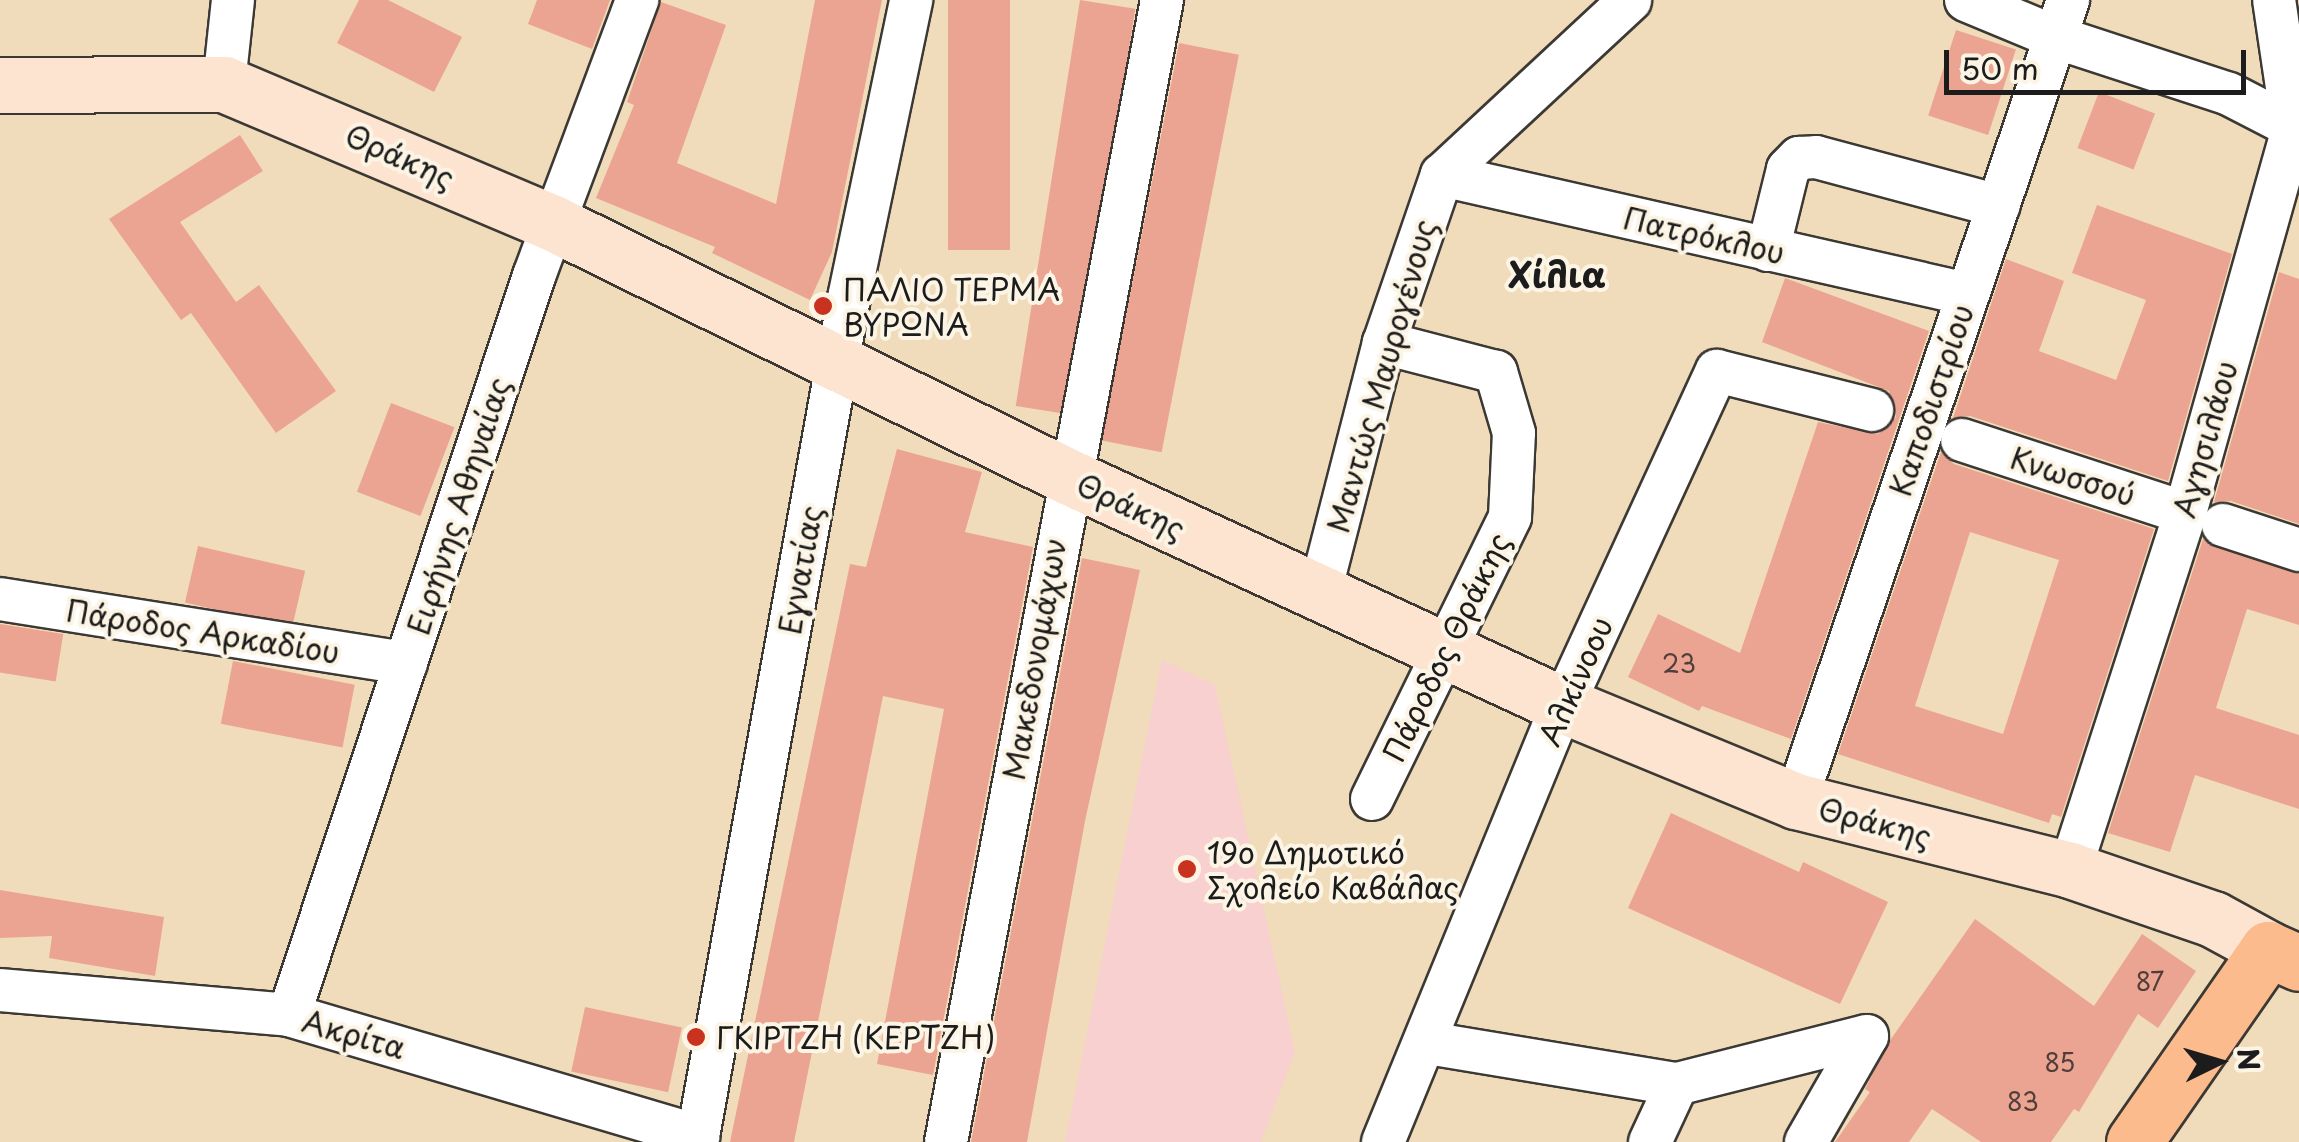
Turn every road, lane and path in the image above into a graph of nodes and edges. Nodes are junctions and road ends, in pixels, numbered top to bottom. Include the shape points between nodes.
1 (234, 0) edge
2 (637, 0) edge
3 (911, 0) edge
4 (1162, 0) edge
5 (1630, 0) edge
6 (1966, 0) edge
7 (2274, 0) edge
8 (2061, 19) edge
9 (224, 84) junction
10 (0, 85) edge
11 (2296, 129) edge
12 (1442, 175) junction
13 (2000, 206) junction
14 (552, 223) junction
15 (1768, 250) junction
16 (1966, 294) junction
17 (1384, 342) junction
18 (839, 360) junction
19 (1872, 410) dead end
20 (1962, 440) dead end
21 (1067, 476) junction
22 (2204, 519) junction
23 (2299, 550) edge
24 (1319, 596) junction
25 (0, 599) edge
26 (1445, 652) junction
27 (406, 663) junction
28 (1563, 705) junction
29 (1372, 798) dead end
30 (1796, 800) junction
31 (2070, 870) junction
32 (2284, 956) edge
33 (0, 990) edge
34 (289, 1015) junction
35 (1428, 1043) junction
36 (1677, 1084) junction
37 (698, 1139) edge
38 (946, 1142) edge
39 (1383, 1142) edge
40 (1650, 1142) edge
41 (1806, 1142) edge
42 (2134, 1142) edge

1 - 9 street
2 - 14 street, Ειρήνης Αθηναίας
3 - 18 street, Εγνατίας
4 - 21 street, Μακεδονομάχων
5 - 12 street, Μαντώς Μαυρογένους
6 - 8 street
7 - 11 street, Αγησιλάου
8 - 11 street
8 - 13 street, Καποδιστρίου
9 - 10 street, Θράκης
9 - 14 street, Θράκης
11 - 22 street, Αγησιλάου
12 - 15 street, Πατρόκλου
12 - 17 street, Μαντώς Μαυρογένους
13 - 15 street via 1799,158 1788,169
13 - 16 street, Καποδιστρίου
14 - 18 street, Θράκης
14 - 27 street, Ειρήνης Αθηναίας
15 - 16 street, Πατρόκλου
16 - 30 street, Καποδιστρίου
17 - 24 street, Μαντώς Μαυρογένους
17 - 26 street, Πάροδος Θράκης via 1496,372 1514,433 1510,517
18 - 21 street, Θράκης
18 - 37 street, Εγνατίας
19 - 28 street, Αλκίνοου via 1718,372
20 - 22 street, Κνωσσού
21 - 24 street, Θράκης
21 - 38 street, Μακεδονομάχων
22 - 23 street, Κνωσσού
22 - 31 street, Αγησιλάου
24 - 26 street, Θράκης
25 - 27 street, Πάροδος Αρκαδίου
26 - 28 street, Θράκης
26 - 29 street, Πάροδος Θράκης
27 - 34 street, Ειρήνης Αθηναίας
28 - 30 street, Θράκης
28 - 35 street, Αλκίνοου
30 - 31 street, Θράκης
31 - 32 street, Θράκης via 2213,919
32 - 42 main road
33 - 34 street, Ακρίτα
34 - 37 street, Ακρίτα
35 - 36 street
35 - 39 street, Αλκίνοου
36 - 40 street
36 - 41 street via 1867,1036

